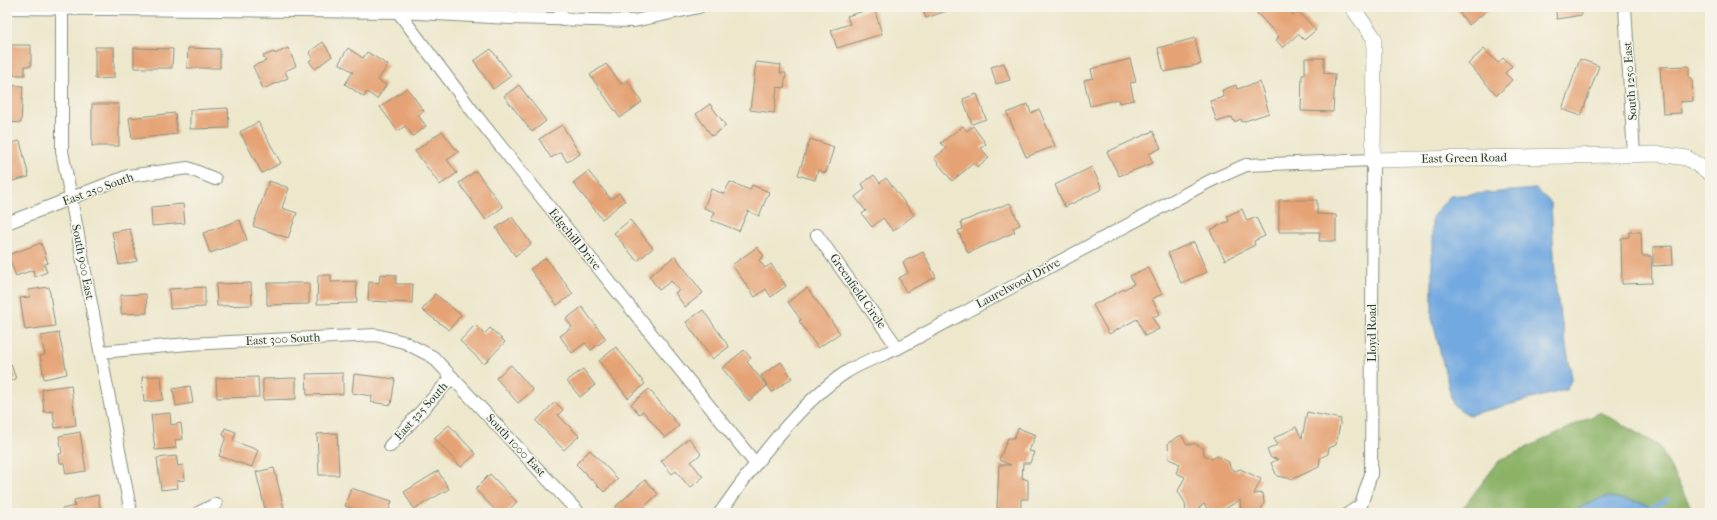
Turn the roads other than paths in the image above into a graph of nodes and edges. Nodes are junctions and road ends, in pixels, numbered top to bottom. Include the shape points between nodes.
1 (559, 7) edge
2 (700, 7) edge
3 (1352, 7) edge
4 (1625, 7) edge
5 (7, 8) edge
6 (62, 9) junction
7 (396, 10) edge
8 (563, 20) junction
9 (1634, 155) junction
10 (1373, 160) junction
11 (1710, 173) edge
12 (214, 179) dead end
13 (71, 198) junction
14 (7, 223) edge
15 (817, 234) dead end
16 (898, 348) junction
17 (101, 352) junction
18 (452, 377) junction
19 (390, 446) dead end
20 (755, 463) junction
21 (216, 504) dead end
22 (131, 513) edge
23 (198, 513) edge
24 (579, 513) edge
25 (720, 513) edge
26 (1349, 513) edge

1 - 8 street
2 - 8 street via 634,20
3 - 10 street via 1374,38
4 - 9 street, South 1250 East
5 - 6 street
6 - 7 street
6 - 13 street, South 900 East via 62,151
7 - 8 street
7 - 20 street, Edgehill Drive via 474,114
9 - 10 street, East Green Road
9 - 11 street, East Green Road via 1660,154 1687,158
10 - 16 street, Laurelwood Drive via 1246,165 1210,181
10 - 26 street, Lloyd Road via 1371,474 1361,505
12 - 13 street, East 250 South via 188,168 128,176
13 - 14 street, East 250 South
13 - 17 street, South 900 East
15 - 16 street, Greenfield Circle
16 - 20 street, Laurelwood Drive via 848,371 816,397
17 - 18 street, East 300 South via 188,344 376,335 404,342 433,357
17 - 22 street, South 900 East
18 - 19 street, East 325 South
18 - 24 street, South 1000 East
20 - 25 street, Laurelwood Drive
21 - 23 street

